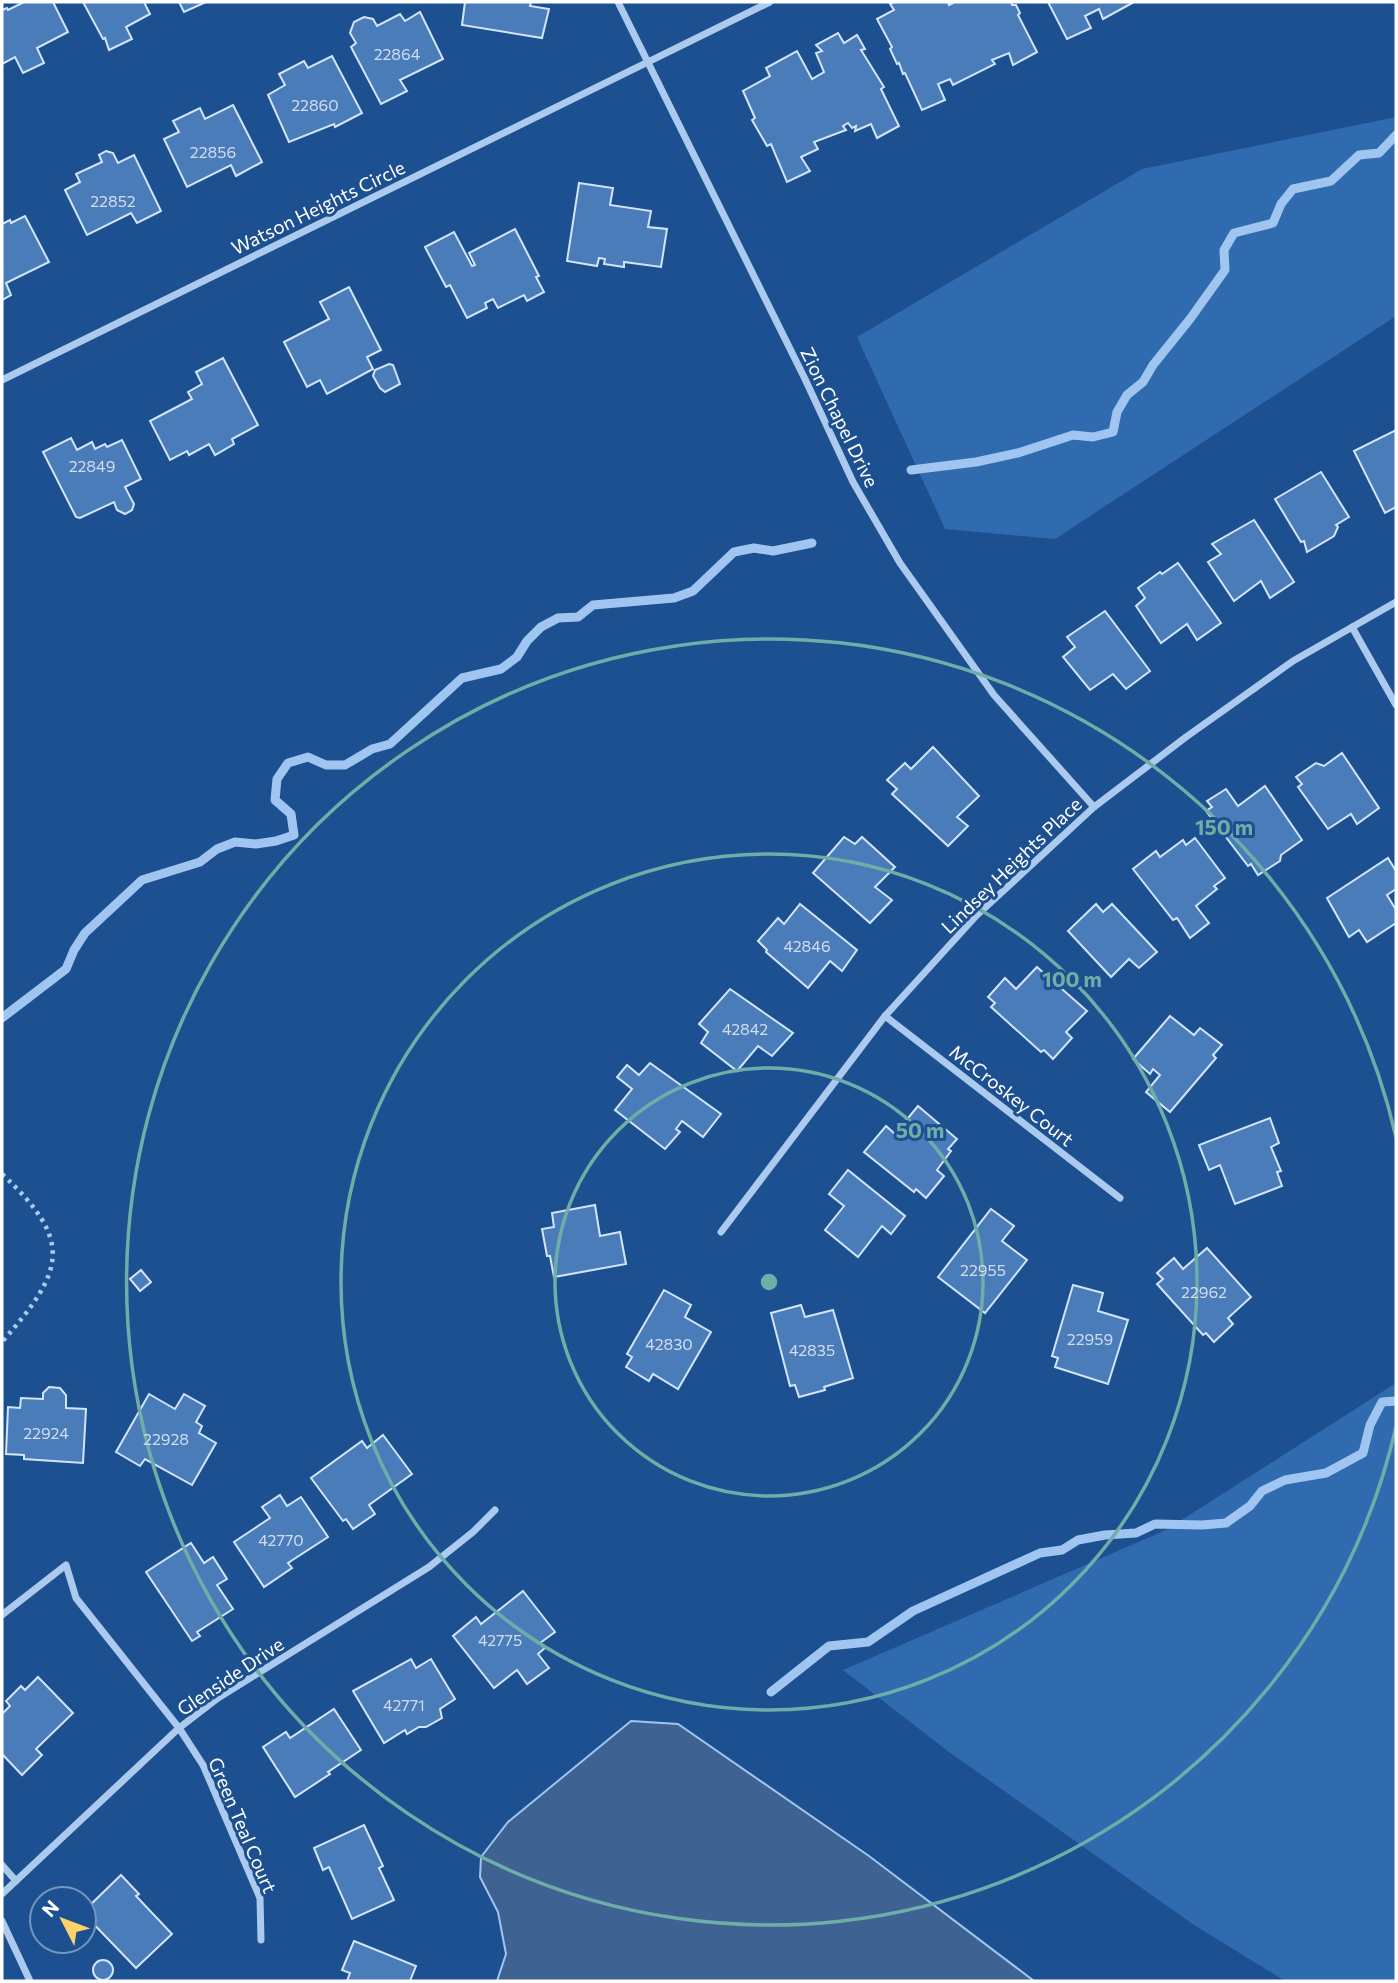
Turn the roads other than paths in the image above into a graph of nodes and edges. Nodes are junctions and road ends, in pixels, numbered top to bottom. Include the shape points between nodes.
1 (618, 2) edge
2 (771, 2) edge
3 (648, 62) junction
4 (2, 380) edge
5 (1396, 602) edge
6 (1352, 627) junction
7 (1396, 705) edge
8 (1094, 807) junction
9 (885, 1016) junction
10 (1120, 1198) dead end
11 (721, 1232) dead end
12 (495, 1510) dead end
13 (2, 1615) edge
14 (179, 1728) junction
15 (2, 1865) edge
16 (16, 1881) junction
17 (2, 1894) edge
18 (2, 1921) edge
19 (261, 1940) dead end
20 (30, 1981) edge

1 - 3 street, Zion Chapel Drive
2 - 3 street, Watson Heights Circle
3 - 4 street, Watson Heights Circle
3 - 8 street, Zion Chapel Drive via 853,482 900,563 994,695
5 - 6 street, Lindsey Heights Place
6 - 7 street
6 - 8 street, Lindsey Heights Place via 1293,661
8 - 9 street, Lindsey Heights Place via 976,916
9 - 10 street, McCroskey Court
9 - 11 street, Lindsey Heights Place
12 - 14 street, Glenside Drive via 429,1567 218,1698
13 - 14 street, Green Teal Court via 66,1565 76,1598
14 - 16 street, Glenside Drive
14 - 19 street, Green Teal Court via 203,1765 260,1898
15 - 16 street
16 - 17 street, Glenside Drive
18 - 20 street

